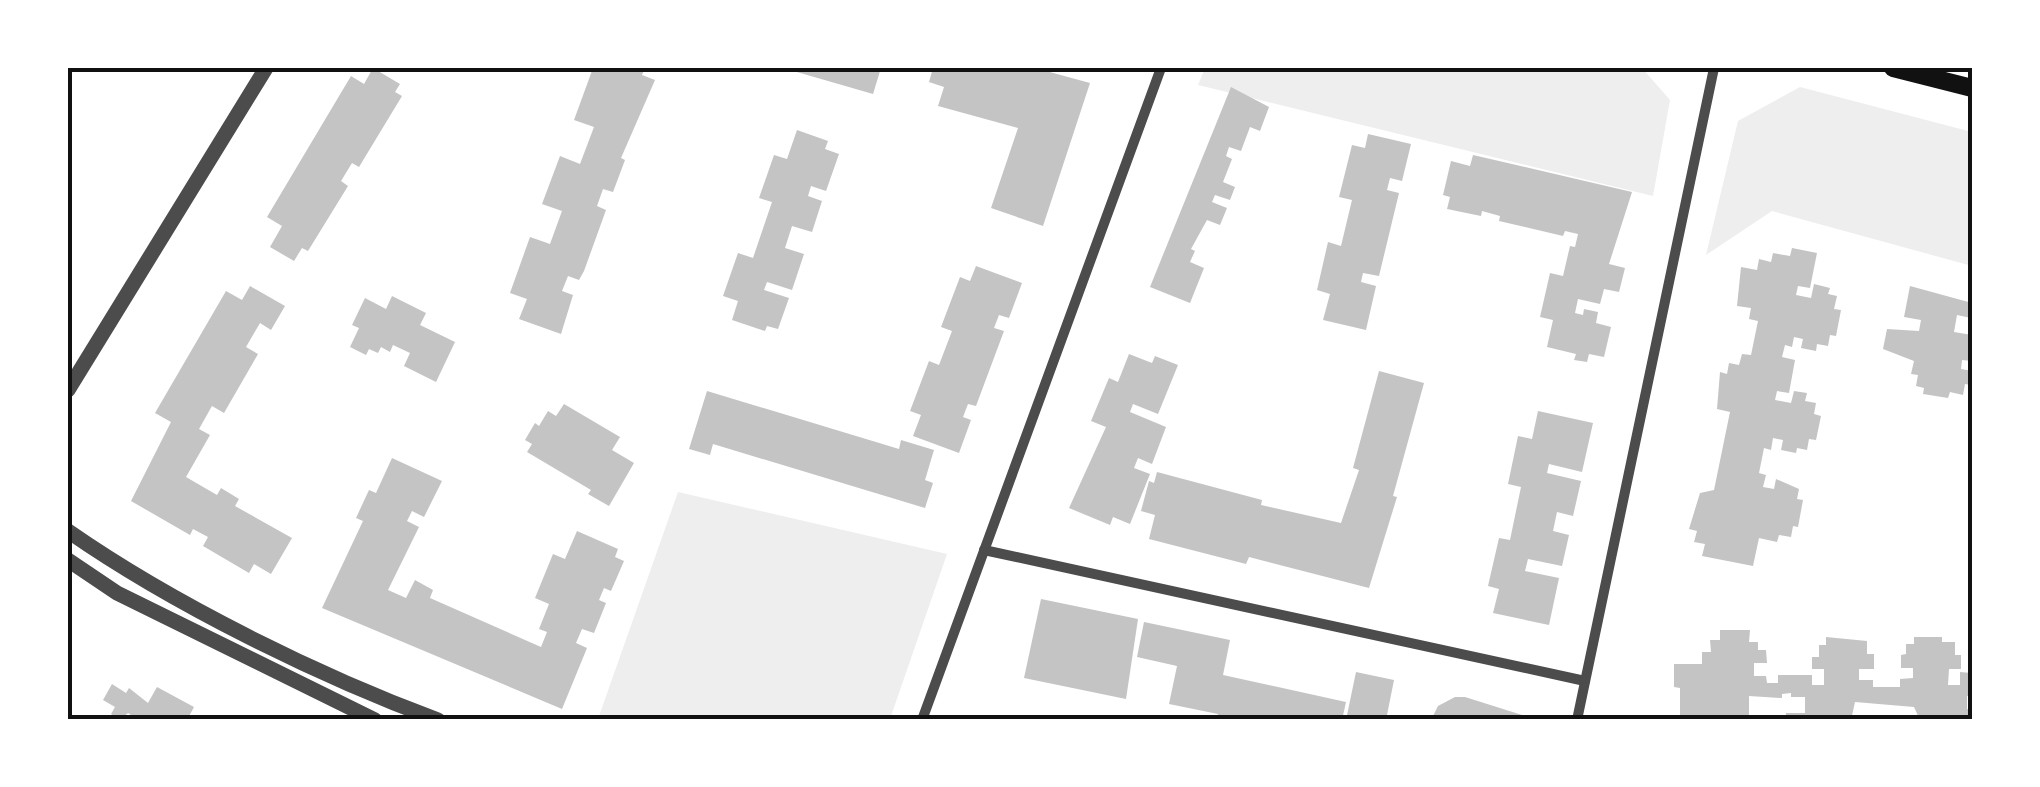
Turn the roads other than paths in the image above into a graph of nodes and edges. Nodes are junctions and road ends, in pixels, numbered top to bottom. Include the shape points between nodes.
1 (266, 68) edge
2 (1161, 68) edge
3 (1714, 68) edge
4 (1892, 68) edge
5 (1972, 88) edge
6 (68, 390) edge
7 (68, 531) edge
8 (984, 550) junction
9 (68, 560) edge
10 (1585, 681) junction
11 (375, 720) edge
12 (438, 720) edge
13 (922, 720) edge
14 (1577, 720) edge

1 - 6 street
2 - 8 street
3 - 10 street
4 - 5 main road
7 - 12 street via 302,662
8 - 10 street
8 - 13 street
9 - 11 street via 117,594
10 - 14 street

